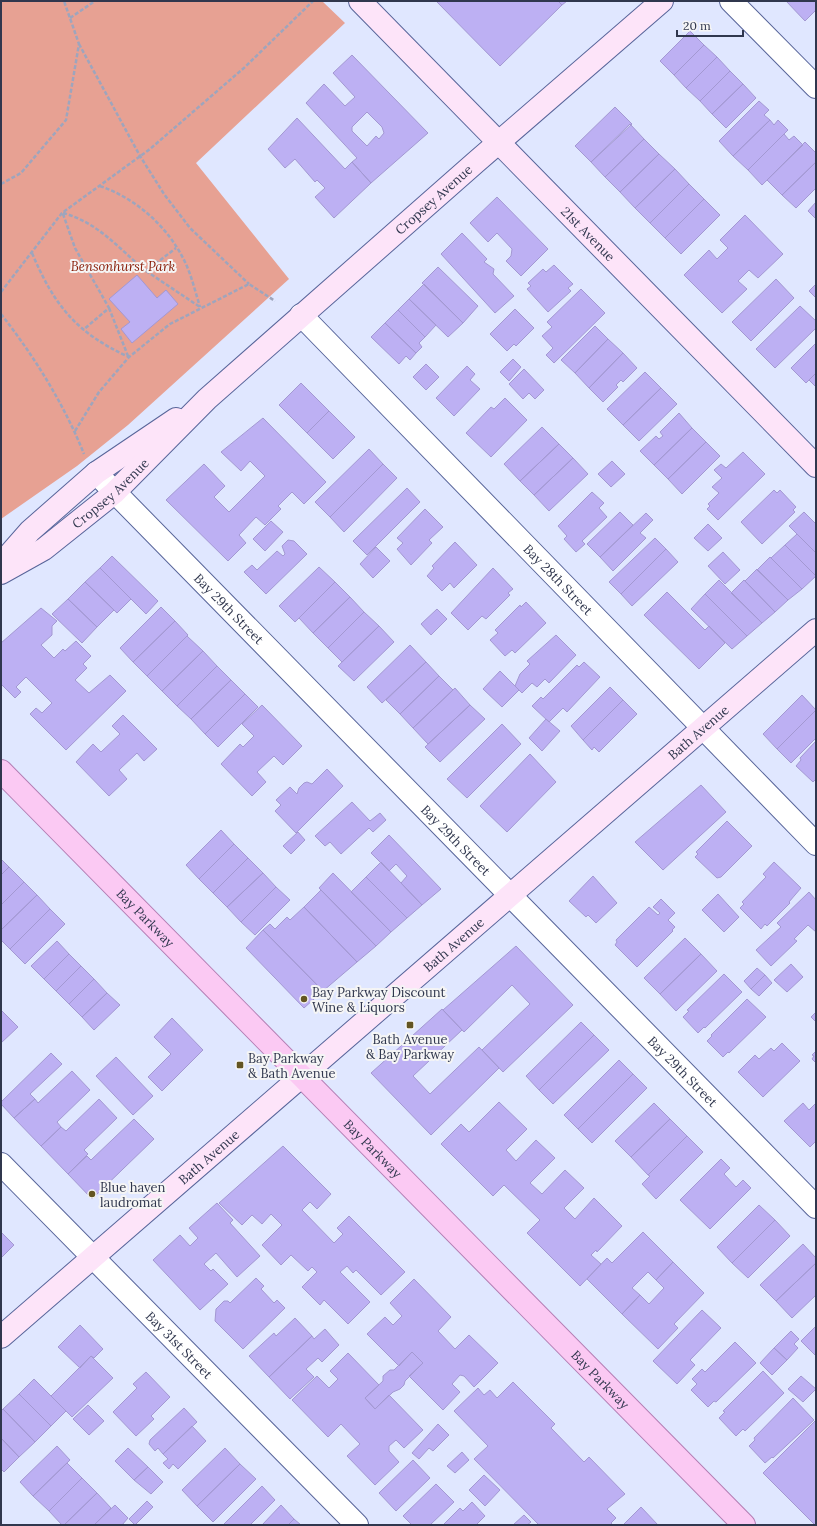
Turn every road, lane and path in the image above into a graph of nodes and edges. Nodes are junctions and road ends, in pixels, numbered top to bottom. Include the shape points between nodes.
1 (64, 1) edge
2 (95, 1) edge
3 (313, 1) edge
4 (360, 1) edge
5 (662, 1) edge
6 (731, 1) edge
7 (70, 18) junction
8 (79, 44) junction
9 (816, 87) edge
10 (499, 142) junction
11 (140, 156) junction
12 (1, 184) edge
13 (100, 186) junction
14 (62, 213) junction
15 (176, 248) junction
16 (32, 253) junction
17 (146, 271) junction
18 (249, 284) junction
19 (1, 292) edge
20 (275, 301) dead end
21 (109, 308) junction
22 (200, 308) junction
23 (1, 314) edge
24 (301, 315) junction
25 (83, 330) junction
26 (129, 357) junction
27 (207, 399) junction
28 (75, 431) junction
29 (91, 466) junction
30 (816, 466) edge
31 (114, 493) junction
32 (1, 564) edge
33 (1, 573) edge
34 (816, 630) edge
35 (702, 729) junction
36 (1, 771) edge
37 (816, 844) edge
38 (510, 896) junction
39 (303, 1077) junction
40 (1, 1164) edge
41 (816, 1207) edge
42 (93, 1257) junction
43 (1, 1337) edge
44 (357, 1525) edge
45 (744, 1525) edge

1 - 7 path
2 - 7 path
3 - 11 path via 246,67
4 - 10 street, 21st Avenue
5 - 10 street, Cropsey Avenue
6 - 9 street
7 - 8 path
8 - 11 path
8 - 12 path via 66,120 21,173
10 - 24 street, Cropsey Avenue
10 - 30 street, 21st Avenue
11 - 13 path
11 - 18 path via 190,228
13 - 14 path
13 - 15 path via 142,209 158,224
14 - 16 path
14 - 17 path via 93,225
14 - 21 path via 76,248
15 - 17 path
15 - 22 path via 190,275
16 - 19 path
16 - 25 path via 50,292 74,323
17 - 22 path
18 - 20 path
18 - 22 path
21 - 25 path
21 - 26 path
22 - 26 path via 170,324
23 - 28 path via 27,348
24 - 27 street, Cropsey Avenue
24 - 35 street, Bay 28th Street
25 - 26 path
26 - 28 path via 99,392
27 - 29 street, Cropsey Avenue
27 - 31 street, Cropsey Avenue
28 - 29 path
29 - 31 street, Bay 29th Street
29 - 32 street, Cropsey Avenue
31 - 33 street, Cropsey Avenue via 44,549
31 - 38 street, Bay 29th Street
34 - 35 street, Bath Avenue
35 - 37 street, Bay 28th Street
35 - 38 street, Bath Avenue
36 - 39 main road, Bay Parkway
38 - 39 street, Bath Avenue
38 - 41 street, Bay 29th Street
39 - 42 street, Bath Avenue
39 - 45 main road, Bay Parkway
40 - 42 street, Bay 31st Street
42 - 43 street, Bath Avenue
42 - 44 street, Bay 31st Street

